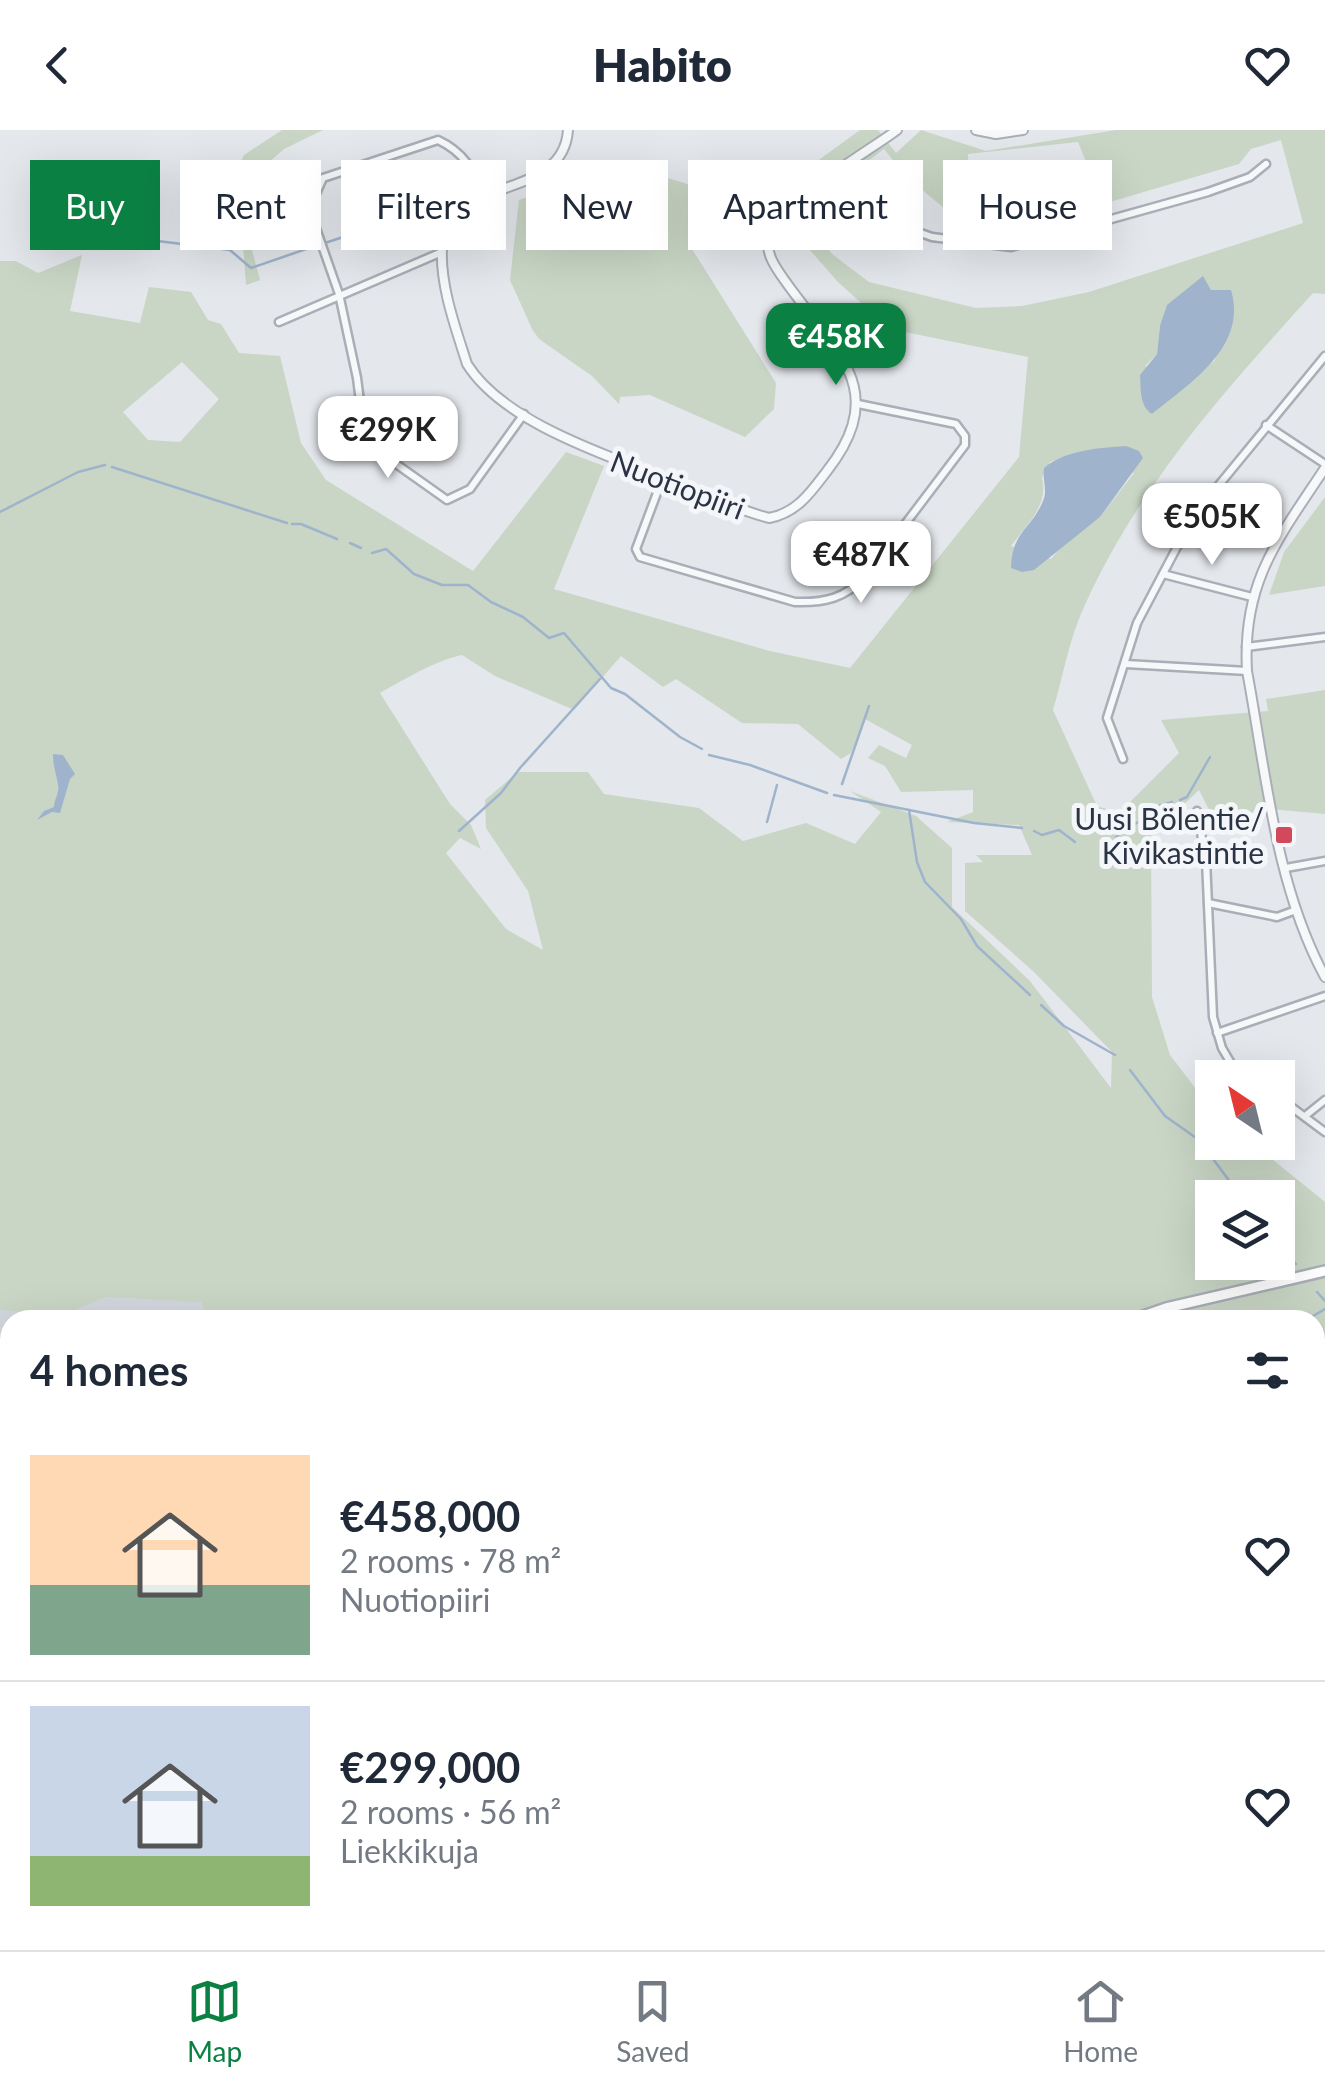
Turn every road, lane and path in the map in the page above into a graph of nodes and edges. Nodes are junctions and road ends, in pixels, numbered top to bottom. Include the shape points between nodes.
1 (568, 130) edge
2 (897, 130) edge
3 (976, 130) edge
4 (1023, 130) edge
5 (372, 160) edge
6 (466, 160) edge
7 (855, 160) edge
8 (1266, 164) dead end
9 (341, 169) edge
10 (506, 187) edge
11 (923, 233) edge
12 (769, 250) edge
13 (442, 252) joint
14 (339, 294) junction
15 (279, 322) dead end
16 (1325, 356) edge
17 (858, 404) junction
18 (524, 414) junction
19 (1266, 425) junction
20 (1325, 466) edge
21 (663, 477) junction
22 (1214, 491) junction
23 (1282, 534) junction
24 (1163, 574) junction
25 (1252, 597) junction
26 (1325, 637) edge
27 (1246, 647) junction
28 (1126, 664) junction
29 (1248, 672) junction
30 (1124, 759) dead end
31 (1196, 811) dead end
32 (1325, 862) edge
33 (1286, 868) junction
34 (1208, 903) junction
35 (1296, 910) junction
36 (1325, 976) edge
37 (1325, 996) edge
38 (1217, 1032) junction
39 (1230, 1060) edge
40 (1325, 1100) edge
41 (1295, 1109) edge
42 (1304, 1116) junction
43 (1325, 1132) edge
44 (1325, 1271) edge
45 (1160, 1310) edge

1 - 10 street via 561,157 547,171
2 - 7 street
3 - 4 street
5 - 6 street via 438,140
8 - 11 street via 1250,178 1208,192 1010,247
9 - 14 street via 323,178 311,214
12 - 17 street via 849,371
13 - 14 street
13 - 18 street, Nuotiopiiri via 466,364
14 - 15 street
14 - 18 street via 367,440 448,500 470,488
16 - 19 street
17 - 21 street, Nuotiopiiri via 841,453 807,498 781,516 754,514
17 - 21 street via 947,421 961,428 965,444 865,577 835,598 796,602 640,557 636,548
18 - 21 street, Nuotiopiiri via 563,438
19 - 20 street
19 - 22 street
20 - 23 street
22 - 23 street
22 - 24 street
23 - 25 street
24 - 25 street
24 - 28 street via 1137,623
25 - 27 street
26 - 27 street
27 - 29 street
28 - 29 street
28 - 30 street via 1107,718
29 - 33 street
31 - 34 street
32 - 33 street
33 - 35 street
34 - 35 street via 1277,917
34 - 38 street
35 - 36 street
37 - 38 street
38 - 39 street
40 - 42 street
41 - 42 street
42 - 43 street
44 - 45 main road

